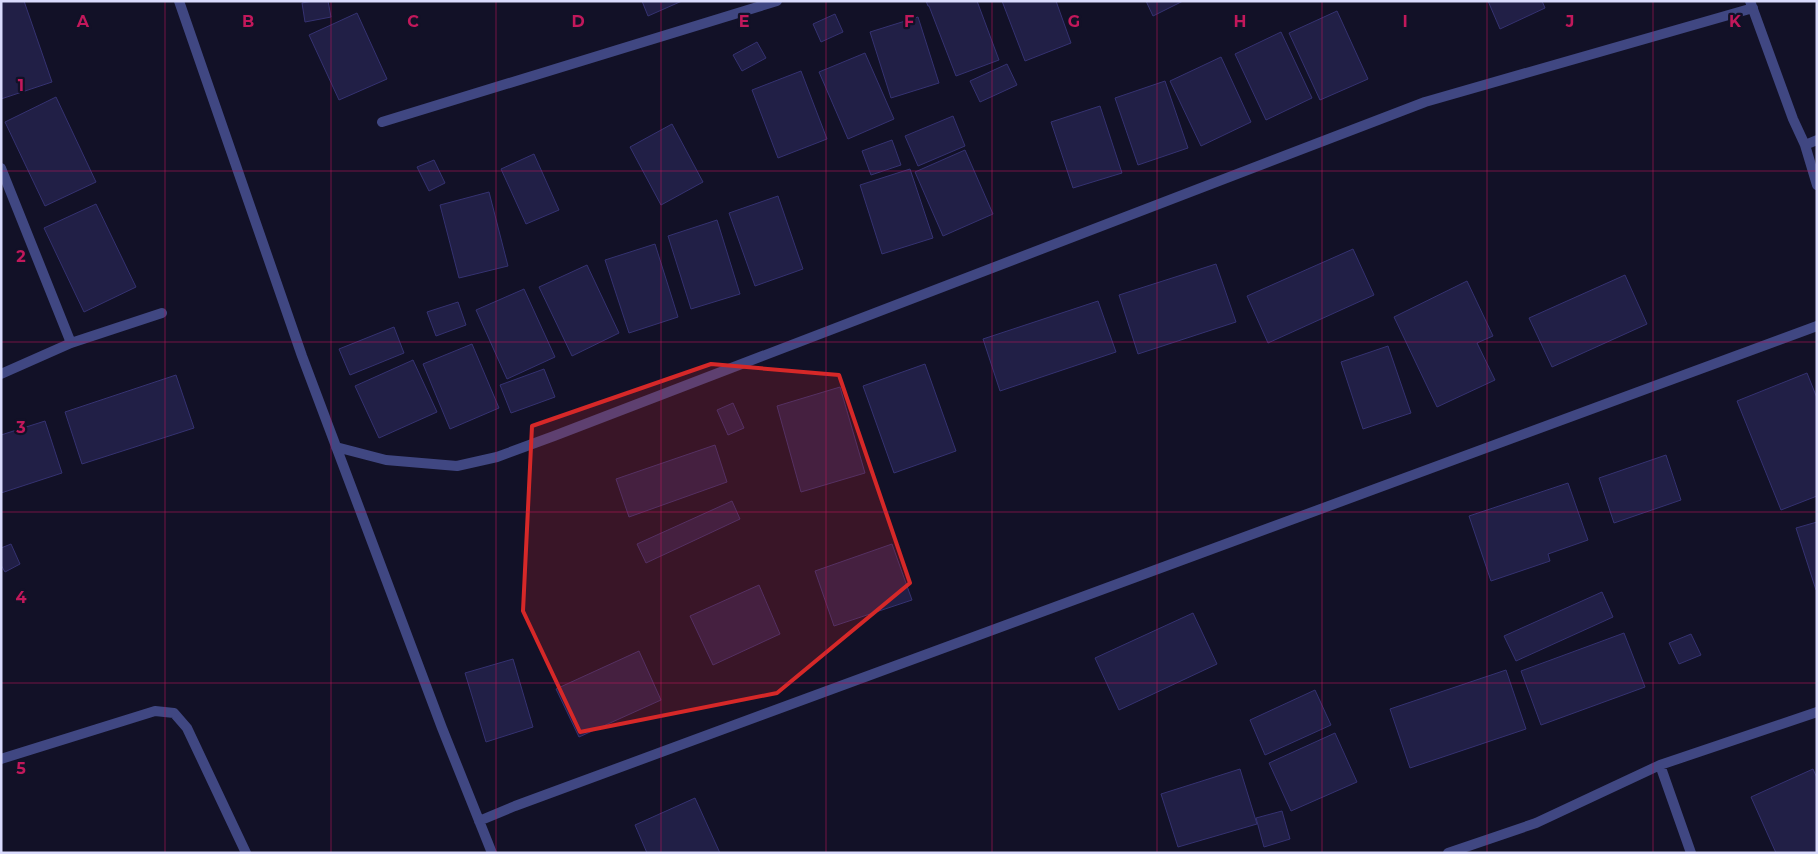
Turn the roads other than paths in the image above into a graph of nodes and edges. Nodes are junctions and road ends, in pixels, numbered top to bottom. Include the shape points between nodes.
1 (179, 1) edge
2 (777, 1) edge
3 (1751, 5) edge
4 (382, 122) dead end
5 (1817, 140) edge
6 (1805, 145) junction
7 (1, 168) edge
8 (1817, 185) edge
9 (162, 312) dead end
10 (1817, 326) edge
11 (71, 343) junction
12 (1, 374) edge
13 (336, 447) junction
14 (1817, 712) edge
15 (1, 759) edge
16 (1660, 765) junction
17 (479, 821) junction
18 (246, 853) edge
19 (492, 853) edge
20 (1448, 853) edge
21 (1691, 853) edge

1 - 13 street
2 - 4 street
3 - 6 street
3 - 13 street via 1425,102 497,457 457,466 386,460
5 - 6 street
6 - 8 street
7 - 11 street
9 - 11 street
10 - 17 street
11 - 12 street
13 - 17 street
14 - 16 street
15 - 18 street via 155,711 174,714 187,728
16 - 20 street via 1536,823
16 - 21 street
17 - 19 street

